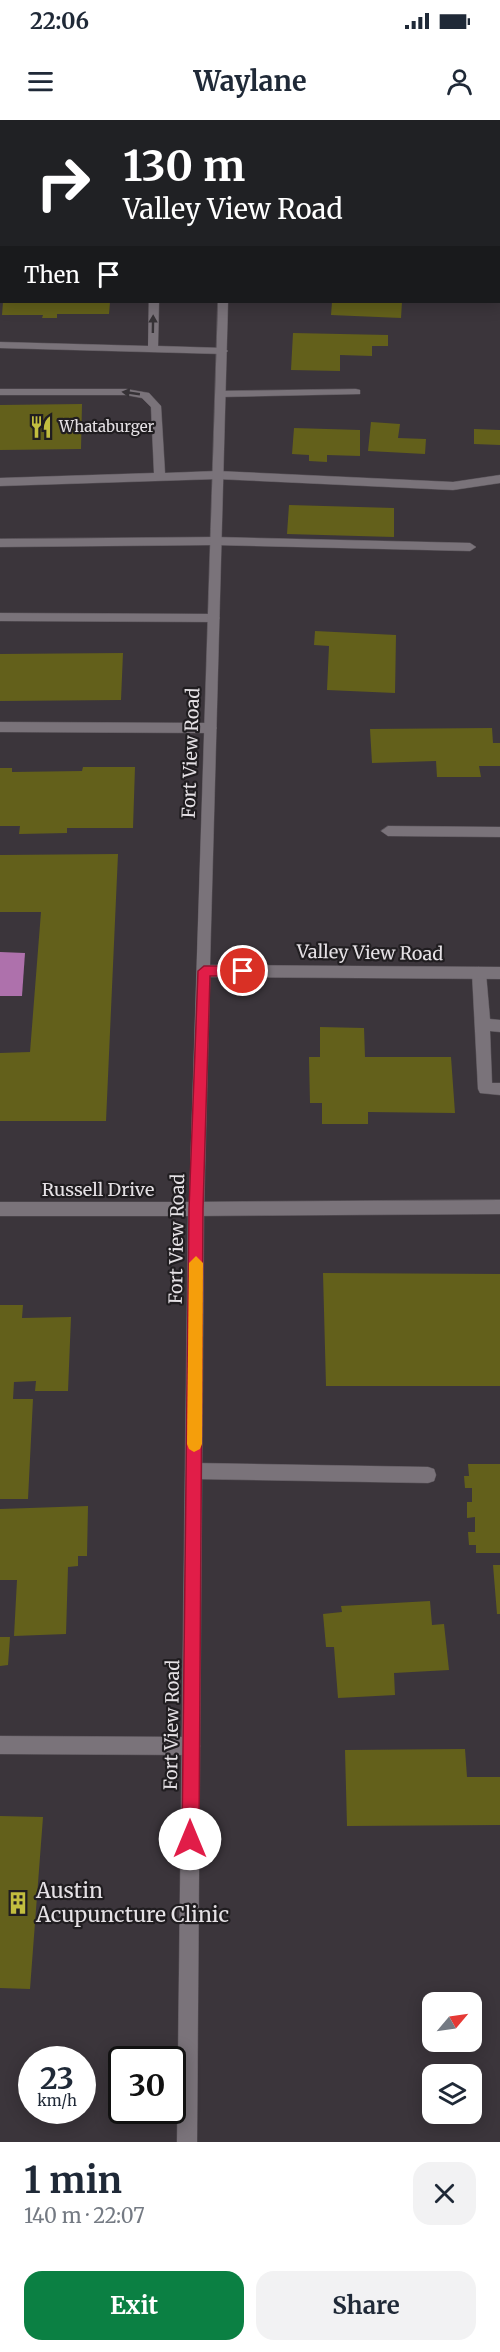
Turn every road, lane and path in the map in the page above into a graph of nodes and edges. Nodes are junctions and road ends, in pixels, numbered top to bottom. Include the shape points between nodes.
1 (154, 303) edge
2 (223, 303) edge
3 (0, 345) edge
4 (153, 347) junction
5 (223, 351) junction
6 (5, 392) edge
7 (356, 392) dead end
8 (221, 394) junction
9 (217, 475) junction
10 (160, 477) junction
11 (500, 479) edge
12 (0, 482) edge
13 (215, 541) junction
14 (0, 543) edge
15 (470, 548) dead end
16 (0, 617) edge
17 (214, 618) junction
18 (0, 727) edge
19 (211, 728) junction
20 (388, 831) dead end
21 (500, 832) edge
22 (204, 971) junction
23 (479, 973) junction
24 (500, 973) edge
25 (483, 1025) junction
26 (500, 1026) edge
27 (500, 1089) edge
28 (500, 1207) edge
29 (0, 1209) edge
30 (196, 1209) junction
31 (194, 1471) junction
32 (428, 1475) dead end
33 (0, 1745) edge
34 (191, 1746) junction
35 (187, 2142) edge

4 -> 1 street
2 - 5 street, Fort View Road
3 - 4 street
4 - 5 street
5 - 8 street, Fort View Road
10 -> 6 street via 156,406 145,395
7 - 8 street
8 - 9 street, Fort View Road
9 - 10 street
9 - 11 street via 453,486
9 - 13 street, Fort View Road
10 - 12 street
13 - 14 street
13 - 15 street
13 - 17 street, Fort View Road
16 - 17 street
17 - 19 street, Fort View Road
18 - 19 street
19 - 22 street, Fort View Road
20 - 21 street
22 - 23 street, Valley View Road
22 - 30 street, Fort View Road
23 - 24 street, Valley View Road
23 - 25 street
25 - 26 street
25 - 27 street via 485,1089
28 - 30 street, Russell Drive
29 - 30 street, Russell Drive
30 - 31 street, Fort View Road
31 - 32 street
31 - 34 street, Fort View Road
33 - 34 street
34 - 35 street, Fort View Road

